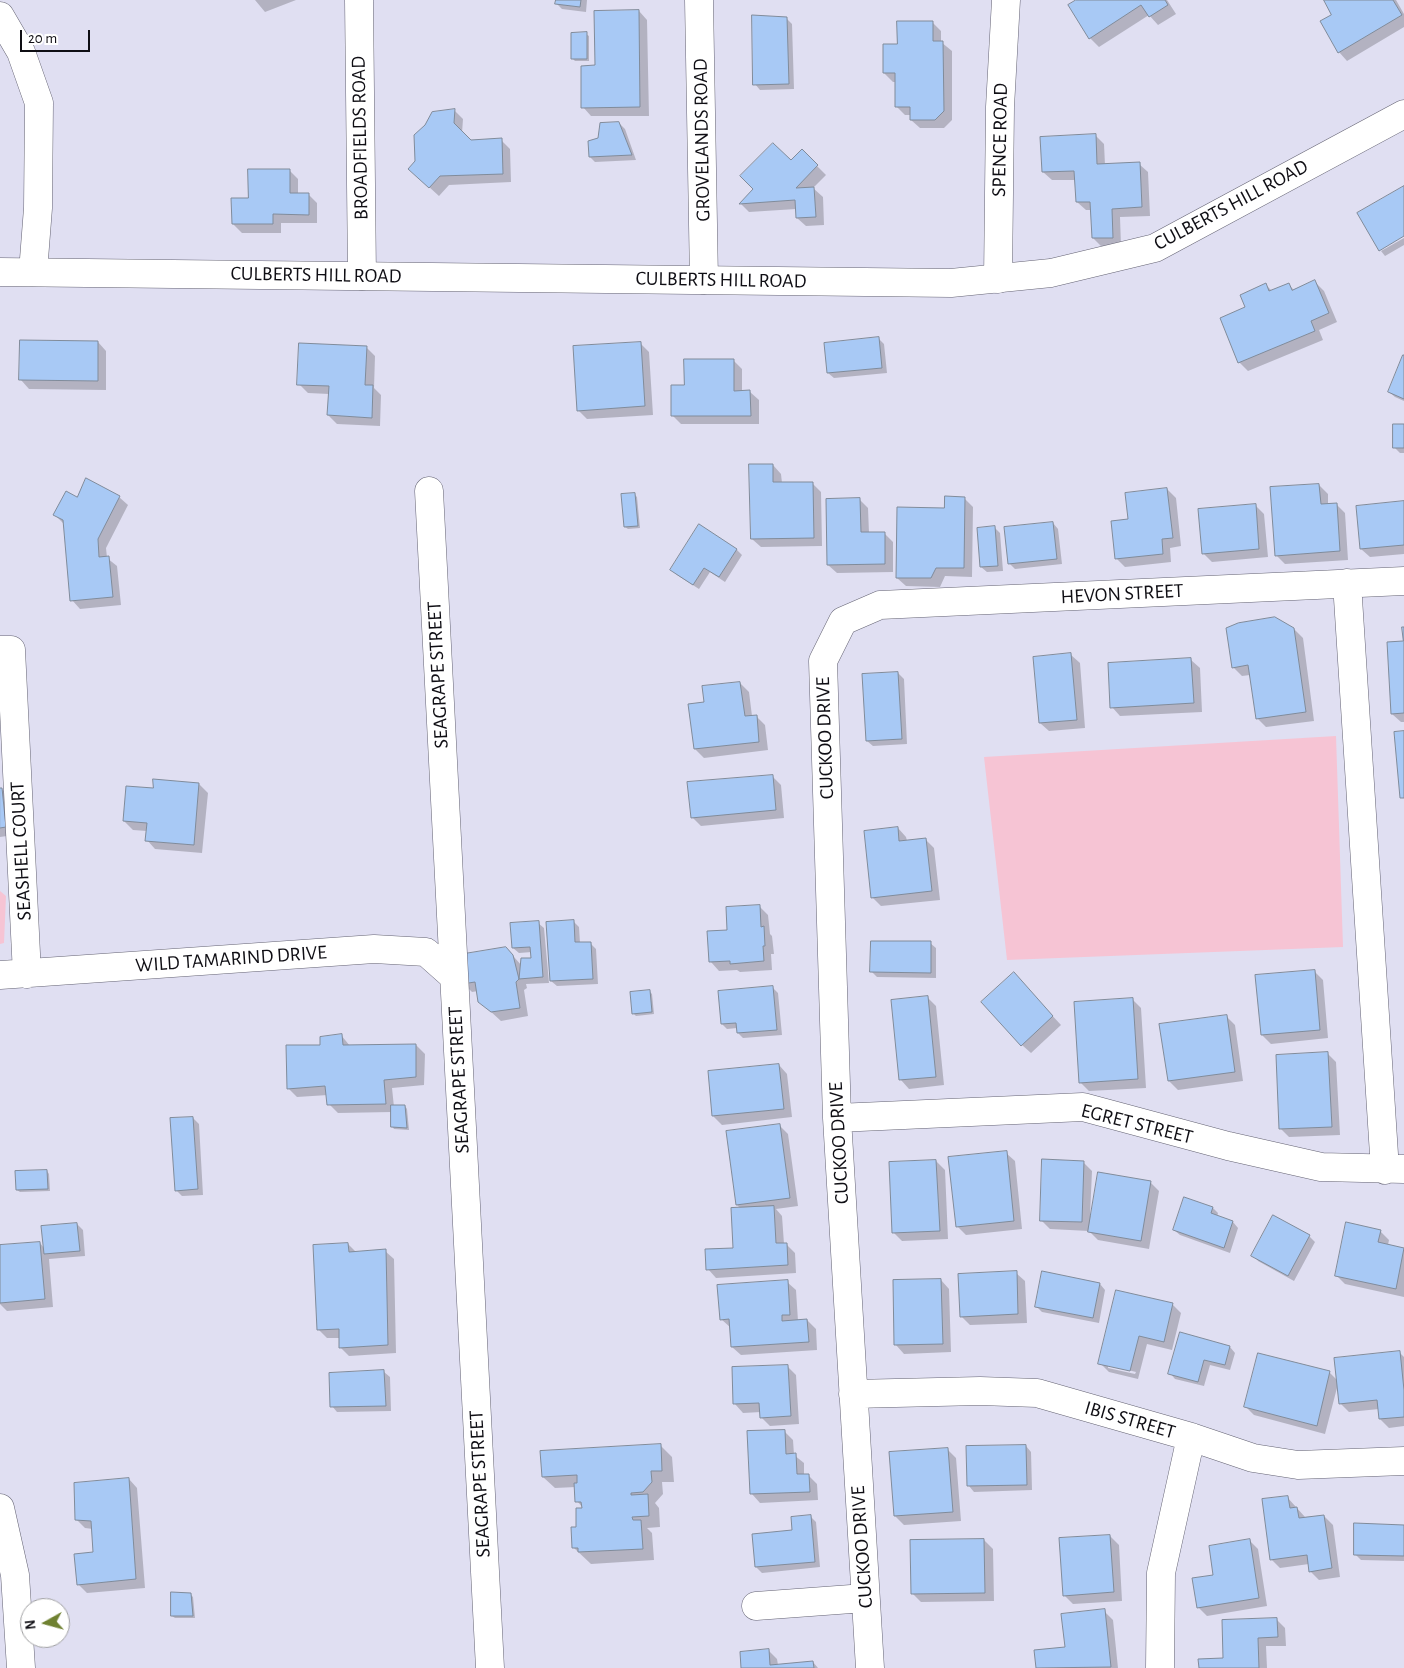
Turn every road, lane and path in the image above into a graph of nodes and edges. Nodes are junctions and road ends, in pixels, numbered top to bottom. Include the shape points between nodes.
1 (359, 0) edge
2 (699, 0) edge
3 (1006, 0) edge
4 (0, 16) edge
5 (1404, 114) edge
6 (0, 272) edge
7 (33, 272) junction
8 (362, 276) junction
9 (998, 279) junction
10 (704, 280) junction
11 (429, 491) dead end
12 (1404, 581) edge
13 (1347, 583) junction
14 (843, 622) joint
15 (0, 650) edge
16 (27, 974) junction
17 (0, 975) edge
18 (453, 976) junction
19 (837, 1118) junction
20 (1394, 1170) edge
21 (852, 1394) junction
22 (1191, 1438) junction
23 (1404, 1461) edge
24 (0, 1508) edge
25 (865, 1598) junction
26 (756, 1606) dead end
27 (9, 1634) edge
28 (21, 1668) edge
29 (490, 1668) edge
30 (870, 1668) edge
31 (1160, 1668) edge

1 - 8 street, BROADFIELDS ROAD
2 - 10 street, GROVELANDS ROAD
3 - 9 street, SPENCE ROAD via 1000,107
4 - 7 street via 21,52 40,103
5 - 9 street, CULBERTS HILL ROAD via 1155,248 1051,273
6 - 7 street, CULBERTS HILL ROAD
7 - 8 street, CULBERTS HILL ROAD
8 - 10 street, CULBERTS HILL ROAD
9 - 10 street, CULBERTS HILL ROAD via 951,282
11 - 18 street, SEAGRAPE STREET
12 - 13 street, HEVON STREET
13 - 14 street, HEVON STREET via 880,605
13 - 20 street
14 - 19 street, CUCKOO DRIVE via 823,661
15 - 16 street, SEASHELL COURT via 10,650
16 - 17 street, WILD TAMARIND DRIVE
16 - 18 street, WILD TAMARIND DRIVE via 374,949 426,952
18 - 29 street, SEAGRAPE STREET
19 - 20 street, EGRET STREET via 1083,1107 1228,1146 1321,1166
19 - 21 street, CUCKOO DRIVE
21 - 22 street, IBIS STREET via 1037,1393
21 - 25 street, CUCKOO DRIVE
22 - 23 street, IBIS STREET via 1254,1458 1298,1466
22 - 31 street via 1161,1573
24 - 27 street via 15,1575
25 - 26 street
25 - 30 street, CUCKOO DRIVE
27 - 28 street

